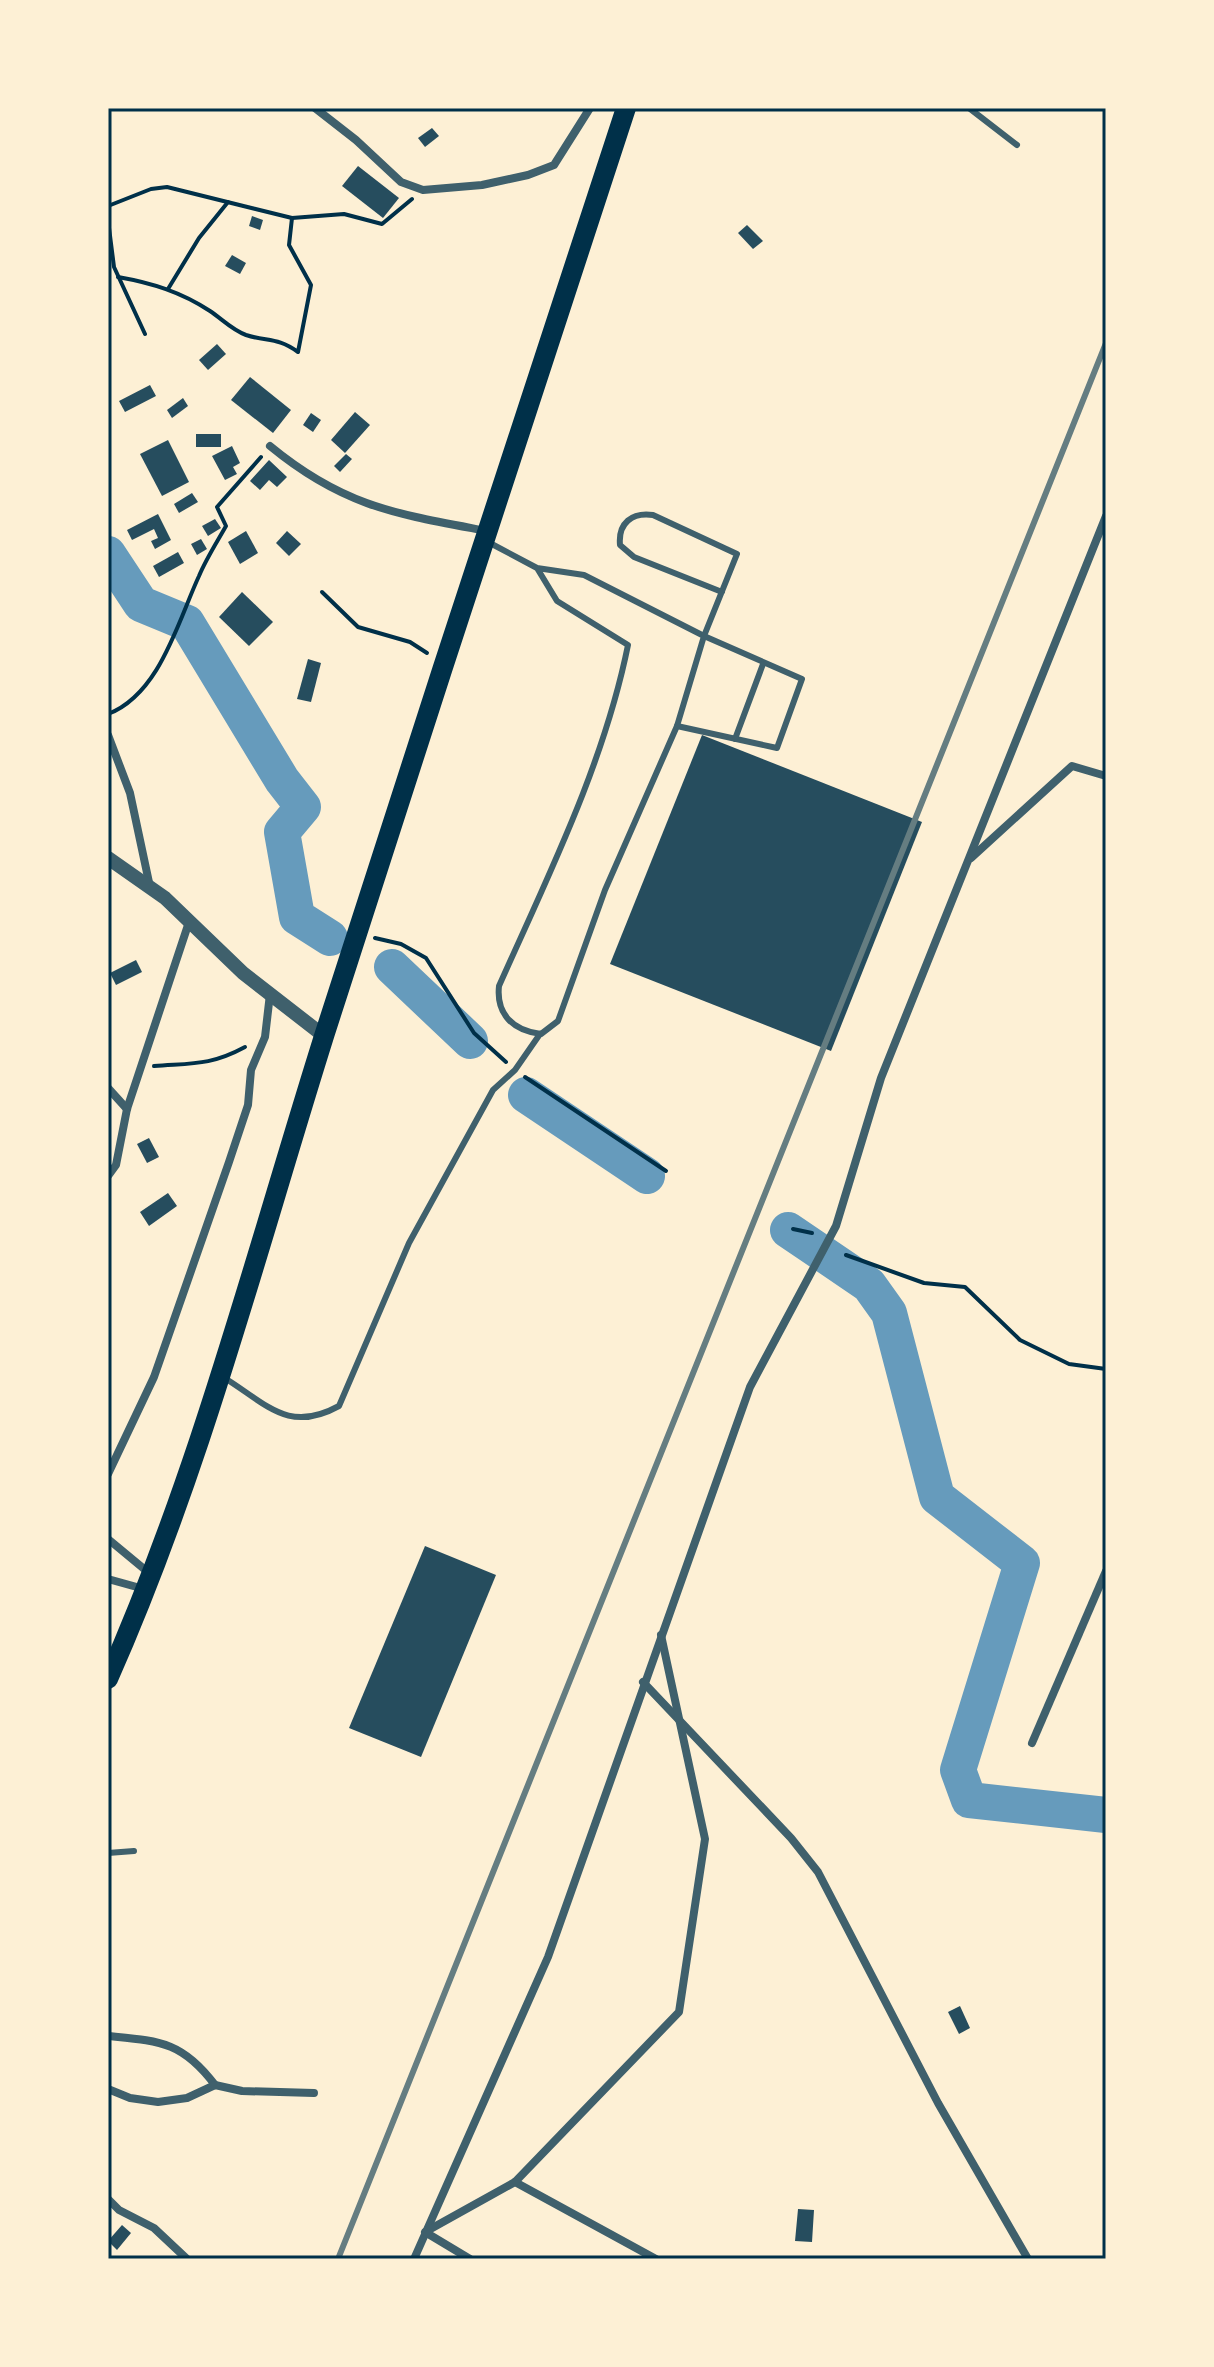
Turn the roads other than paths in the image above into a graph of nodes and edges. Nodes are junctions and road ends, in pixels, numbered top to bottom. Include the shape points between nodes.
1 (315, 108) edge
2 (590, 108) edge
3 (626, 108) edge
4 (969, 108) edge
5 (1017, 145) dead end
6 (270, 446) road end
7 (1106, 516) edge
8 (486, 536) junction
9 (537, 568) junction
10 (722, 592) junction
11 (704, 636) junction
12 (763, 664) junction
13 (677, 726) junction
14 (108, 735) edge
15 (735, 739) junction
16 (1106, 776) edge
17 (108, 858) edge
18 (968, 862) junction
19 (151, 888) junction
20 (189, 922) junction
21 (270, 994) junction
22 (541, 1034) junction
23 (324, 1036) junction
24 (108, 1088) edge
25 (127, 1109) junction
26 (108, 1176) edge
27 (220, 1376) junction
28 (108, 1474) edge
29 (108, 1539) edge
30 (1106, 1571) edge
31 (108, 1579) edge
32 (147, 1581) junction
33 (661, 1635) junction
34 (108, 1679) edge
35 (643, 1682) junction
36 (679, 1721) junction
37 (1032, 1743) dead end
38 (134, 1851) dead end
39 (108, 1853) edge
40 (108, 2036) edge
41 (215, 2085) junction
42 (108, 2089) edge
43 (314, 2093) dead end
44 (515, 2182) junction
45 (108, 2199) edge
46 (425, 2232) junction
47 (187, 2259) edge
48 (414, 2259) edge
49 (470, 2259) edge
50 (656, 2259) edge
51 (1028, 2259) edge

1 - 2 street via 401,182 423,190 482,185 554,165
3 - 8 highway
4 - 5 lane
6 - 8 street via 337,492 386,512
7 - 18 street
8 - 9 lane
8 - 23 highway
9 - 11 lane via 584,575
9 - 22 lane via 557,601 628,645 618,693 564,839 499,986 497,1001 507,1020 525,1032
10 - 10 lane via 737,554 653,515 640,513 628,519 619,534 620,545 634,557
10 - 11 lane
11 - 12 lane
11 - 13 lane
12 - 15 lane
12 - 15 lane via 802,679 777,748
13 - 15 lane
13 - 22 lane via 605,890 558,1021
14 - 19 street via 130,793
16 - 18 street via 1072,766
17 - 19 street
18 - 33 street via 881,1078 836,1226 750,1387
19 - 20 street
20 - 21 street
20 - 25 street
21 - 23 street
21 - 28 street via 248,1105 159,1363
22 - 27 lane via 493,1090 409,1243 339,1406 317,1418 293,1420
23 - 27 highway
24 - 25 street
25 - 26 street via 116,1165
27 - 32 highway
29 - 32 street
30 - 37 street
31 - 32 street
32 - 34 highway
33 - 35 street
33 - 36 street
35 - 36 street
35 - 46 street via 548,1957
36 - 44 street via 705,1839 679,2012
36 - 51 street via 818,1872 938,2103
38 - 39 lane
40 - 41 street via 166,2043 204,2070
41 - 42 street via 187,2098 158,2102
41 - 43 street
44 - 46 street
44 - 50 street
45 - 47 street via 154,2228
46 - 48 street
46 - 49 street

